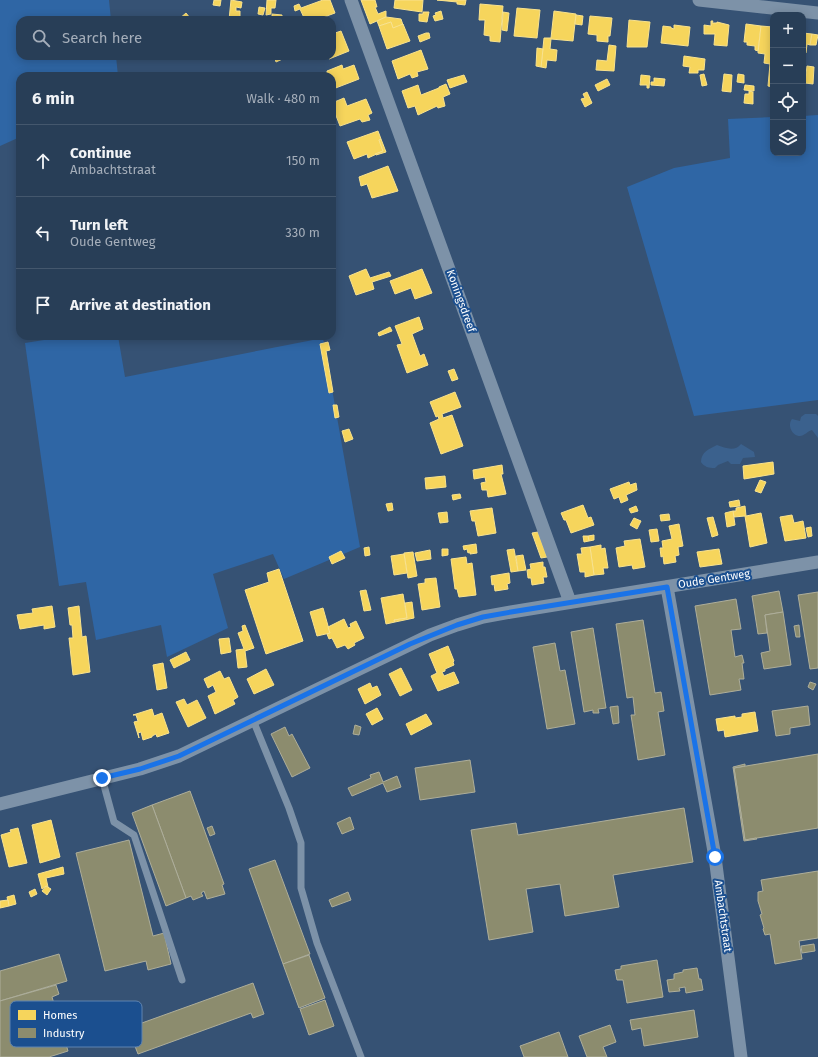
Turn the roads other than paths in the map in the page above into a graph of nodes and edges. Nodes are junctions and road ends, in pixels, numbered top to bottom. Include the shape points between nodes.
1 (351, 0) edge
2 (699, 0) edge
3 (818, 13) edge
4 (818, 562) edge
5 (667, 587) junction
6 (570, 602) junction
7 (253, 720) junction
8 (102, 778) junction
9 (0, 804) edge
10 (182, 980) dead end
11 (361, 1057) edge
12 (741, 1057) edge

1 - 6 street, Koningsdreef
2 - 3 street
4 - 5 street, Oude Gentweg
5 - 6 street, Oude Gentweg
5 - 12 street, Ambachtstraat via 715,857
6 - 7 street, Oude Gentweg via 483,617 457,625 410,644
7 - 8 street, Oude Gentweg via 166,760
7 - 11 lane via 301,843 301,888 317,943
8 - 9 street, Oude Gentweg
8 - 10 lane via 114,822 134,835

